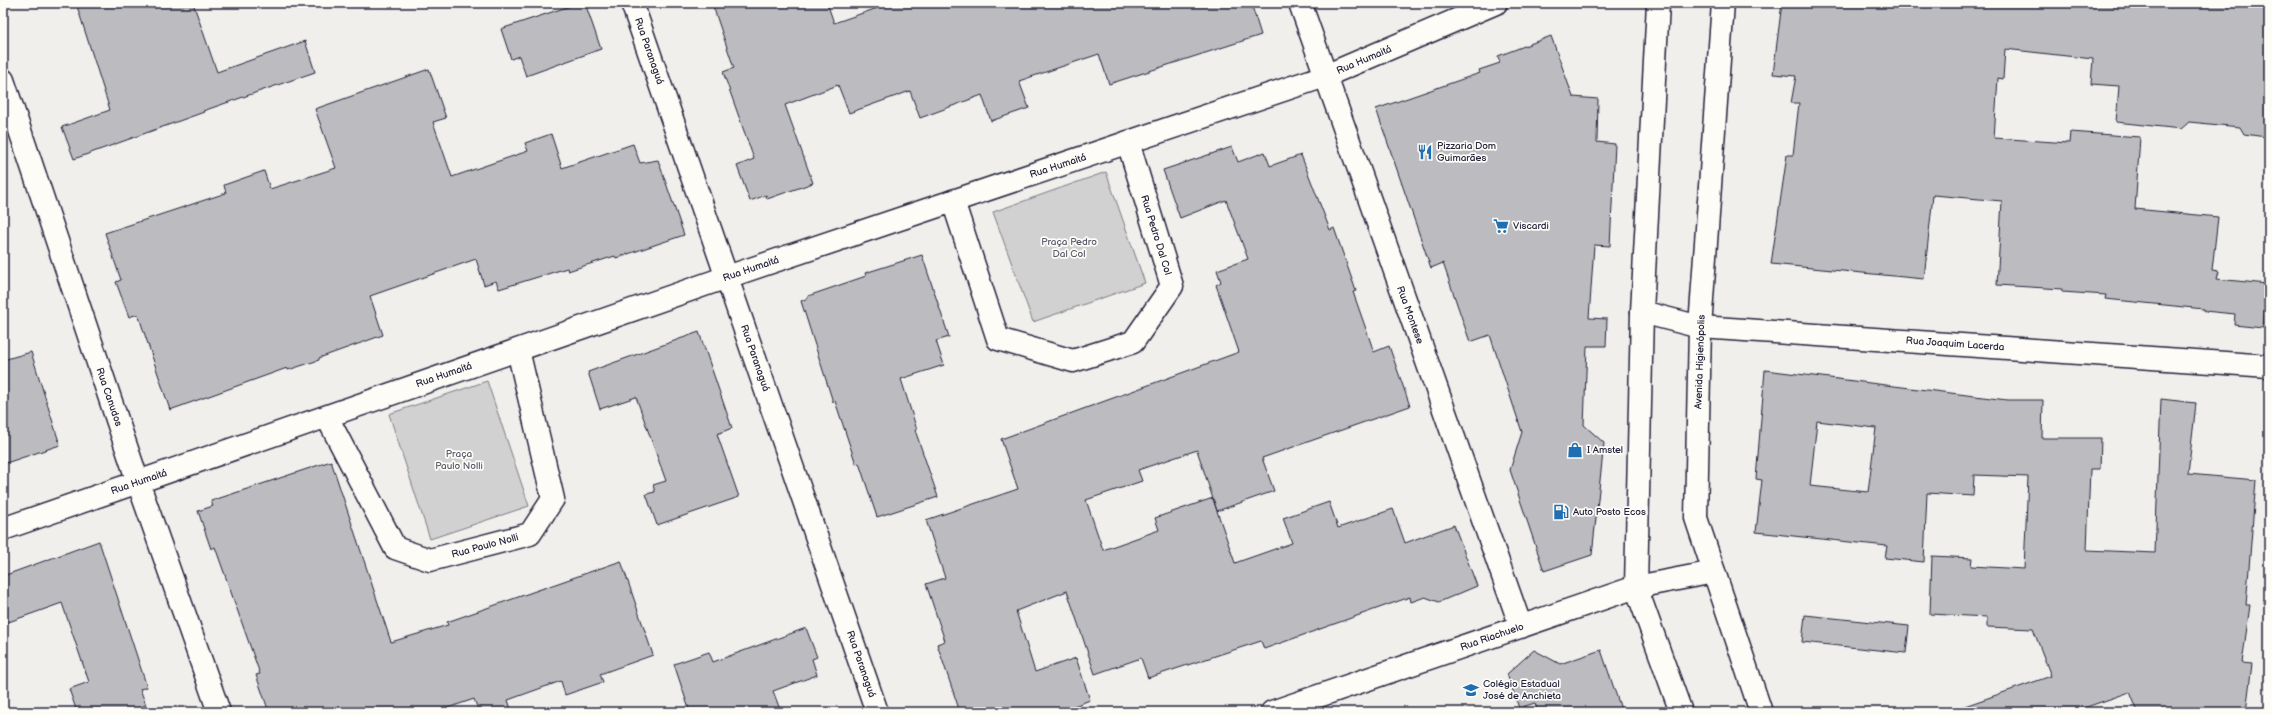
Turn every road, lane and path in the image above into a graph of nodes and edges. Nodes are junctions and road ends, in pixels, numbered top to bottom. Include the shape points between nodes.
1 (632, 3) edge
2 (1300, 3) edge
3 (1496, 3) edge
4 (1658, 3) edge
5 (1723, 3) edge
6 (1325, 76) junction
7 (3, 80) edge
8 (1128, 142) junction
9 (953, 201) junction
10 (727, 277) junction
11 (1642, 312) junction
12 (1700, 327) junction
13 (518, 350) junction
14 (2269, 366) edge
15 (327, 416) junction
16 (138, 482) junction
17 (3, 529) edge
18 (1714, 572) junction
19 (1636, 587) junction
20 (1521, 627) junction
21 (219, 712) edge
22 (877, 712) edge
23 (1272, 712) edge
24 (1682, 712) edge
25 (1761, 712) edge

1 - 10 street, Rua Paranaguá
2 - 6 street, Rua Montese
3 - 6 street, Rua Humaitá
4 - 11 street
5 - 12 street, Avenida Higienópolis
6 - 8 street, Rua Humaitá
6 - 20 street, Rua Montese
7 - 16 street, Rua Canudos
8 - 9 street, Rua Humaitá
8 - 9 street, Rua Pedro Dal Col via 1172,286 1132,342 1073,362 998,340
9 - 10 street, Rua Humaitá
10 - 13 street, Rua Humaitá
10 - 22 street, Rua Paranaguá
11 - 12 street, Rua Joaquim Lacerda
11 - 19 street
12 - 14 street, Rua Joaquim Lacerda
12 - 18 street, Avenida Higienópolis via 1696,518
13 - 15 street, Rua Humaitá
13 - 15 street, Rua Paulo Nolli via 553,499 530,534 430,560 395,548
15 - 16 street, Rua Humaitá
16 - 17 street, Rua Humaitá
16 - 21 street, Rua Canudos
18 - 19 street, Rua Riachuelo
18 - 25 street, Avenida Higienópolis
19 - 20 street, Rua Riachuelo
19 - 24 street
20 - 23 street, Rua Riachuelo

